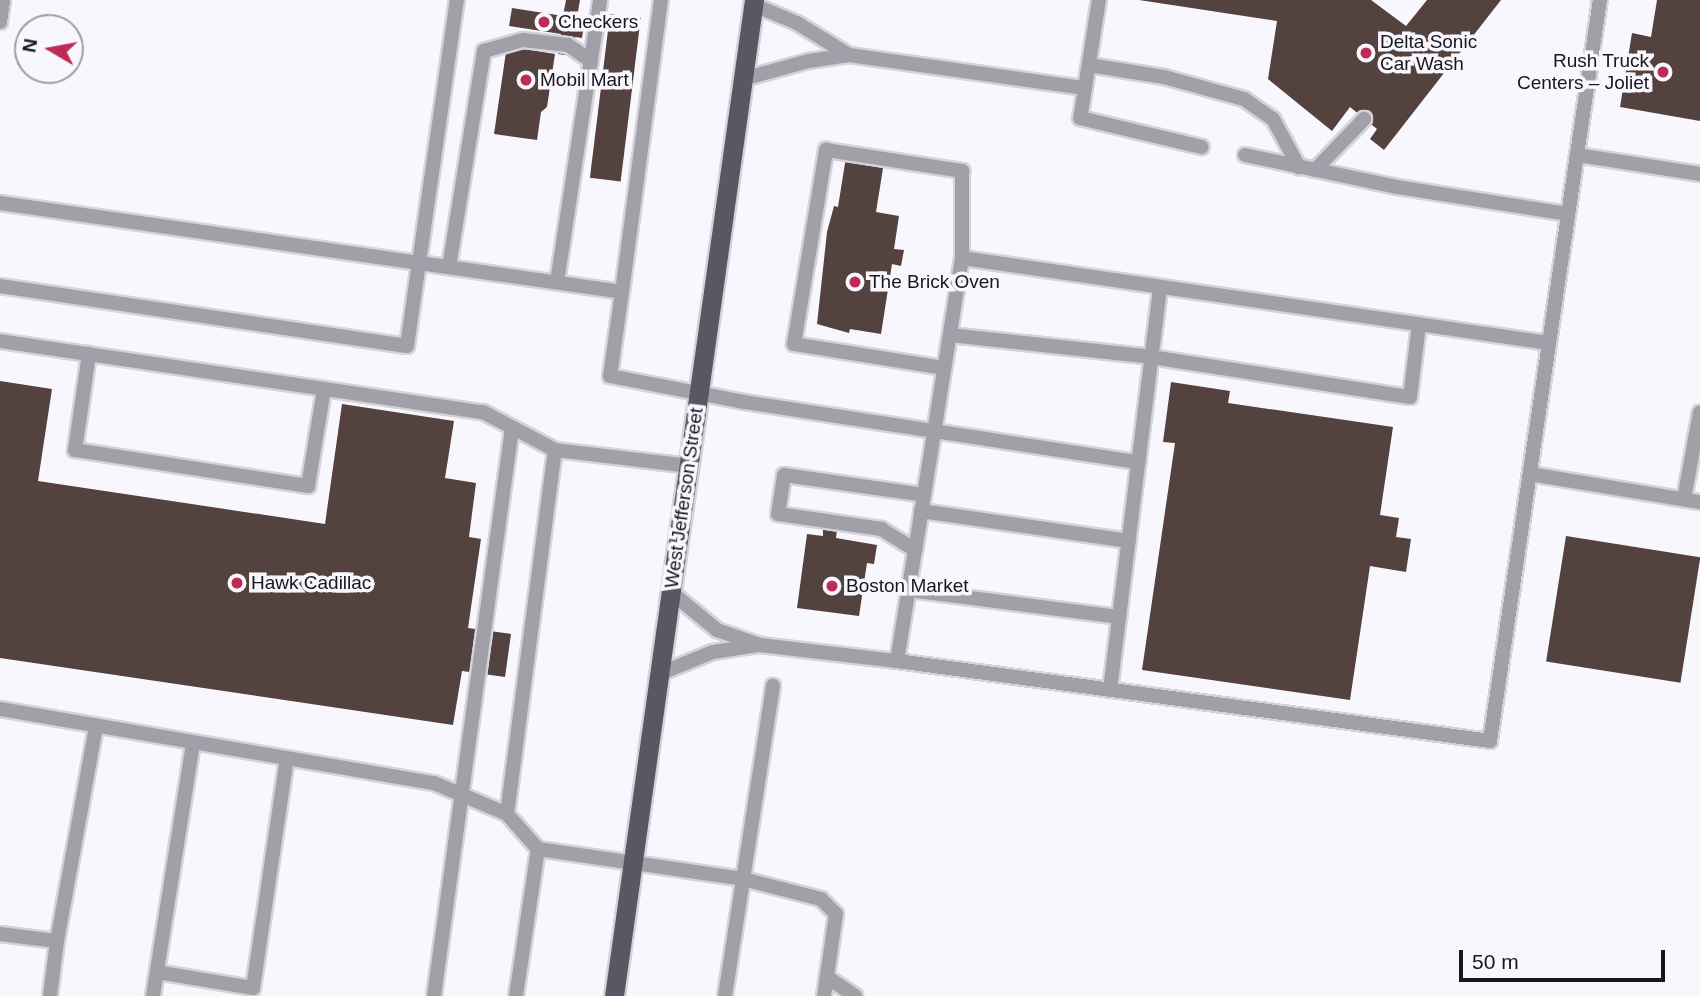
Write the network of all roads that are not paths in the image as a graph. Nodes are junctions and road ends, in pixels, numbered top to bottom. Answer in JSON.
{"nodes":[{"id":1,"x":3,"y":0,"type":"edge"},
{"id":2,"x":457,"y":0,"type":"edge"},
{"id":3,"x":600,"y":0,"type":"edge"},
{"id":4,"x":661,"y":0,"type":"edge"},
{"id":5,"x":1099,"y":0,"type":"edge"},
{"id":6,"x":1600,"y":0,"type":"edge"},
{"id":7,"x":754,"y":2,"type":"edge"},
{"id":8,"x":0,"y":22,"type":"edge"},
{"id":9,"x":849,"y":55,"type":"junction"},
{"id":10,"x":591,"y":61,"type":"junction"},
{"id":11,"x":1088,"y":65,"type":"junction"},
{"id":12,"x":743,"y":79,"type":"junction"},
{"id":13,"x":1084,"y":88,"type":"junction"},
{"id":14,"x":1364,"y":119,"type":"dead end"},
{"id":15,"x":1202,"y":147,"type":"dead end"},
{"id":16,"x":1245,"y":155,"type":"dead end"},
{"id":17,"x":1577,"y":155,"type":"junction"},
{"id":18,"x":1299,"y":167,"type":"junction"},
{"id":19,"x":1315,"y":170,"type":"junction"},
{"id":20,"x":1700,"y":174,"type":"edge"},
{"id":21,"x":0,"y":203,"type":"edge"},
{"id":22,"x":1568,"y":214,"type":"junction"},
{"id":23,"x":962,"y":258,"type":"junction"},
{"id":24,"x":419,"y":263,"type":"junction"},
{"id":25,"x":449,"y":267,"type":"junction"},
{"id":26,"x":557,"y":282,"type":"junction"},
{"id":27,"x":0,"y":286,"type":"edge"},
{"id":28,"x":1160,"y":287,"type":"junction"},
{"id":29,"x":622,"y":292,"type":"junction"},
{"id":30,"x":1419,"y":325,"type":"junction"},
{"id":31,"x":950,"y":335,"type":"junction"},
{"id":32,"x":0,"y":341,"type":"edge"},
{"id":33,"x":1549,"y":343,"type":"junction"},
{"id":34,"x":89,"y":354,"type":"junction"},
{"id":35,"x":1151,"y":356,"type":"junction"},
{"id":36,"x":944,"y":368,"type":"junction"},
{"id":37,"x":324,"y":389,"type":"junction"},
{"id":38,"x":699,"y":395,"type":"junction"},
{"id":39,"x":1700,"y":412,"type":"edge"},
{"id":40,"x":512,"y":428,"type":"junction"},
{"id":41,"x":934,"y":433,"type":"junction"},
{"id":42,"x":555,"y":450,"type":"junction"},
{"id":43,"x":1138,"y":462,"type":"junction"},
{"id":44,"x":689,"y":466,"type":"junction"},
{"id":45,"x":1530,"y":474,"type":"junction"},
{"id":46,"x":924,"y":495,"type":"junction"},
{"id":47,"x":1684,"y":499,"type":"junction"},
{"id":48,"x":1700,"y":502,"type":"edge"},
{"id":49,"x":921,"y":511,"type":"junction"},
{"id":50,"x":1129,"y":541,"type":"junction"},
{"id":51,"x":915,"y":550,"type":"junction"},
{"id":52,"x":909,"y":590,"type":"junction"},
{"id":53,"x":671,"y":592,"type":"junction"},
{"id":54,"x":1119,"y":617,"type":"junction"},
{"id":55,"x":760,"y":645,"type":"junction"},
{"id":56,"x":897,"y":661,"type":"junction"},
{"id":57,"x":659,"y":674,"type":"junction"},
{"id":58,"x":774,"y":686,"type":"dead end"},
{"id":59,"x":1110,"y":690,"type":"junction"},
{"id":60,"x":0,"y":709,"type":"edge"},
{"id":61,"x":96,"y":726,"type":"junction"},
{"id":62,"x":193,"y":743,"type":"junction"},
{"id":63,"x":287,"y":758,"type":"junction"},
{"id":64,"x":462,"y":795,"type":"junction"},
{"id":65,"x":507,"y":814,"type":"junction"},
{"id":66,"x":538,"y":849,"type":"junction"},
{"id":67,"x":633,"y":864,"type":"junction"},
{"id":68,"x":743,"y":879,"type":"junction"},
{"id":69,"x":0,"y":934,"type":"edge"},
{"id":70,"x":57,"y":941,"type":"junction"},
{"id":71,"x":157,"y":972,"type":"junction"},
{"id":72,"x":827,"y":977,"type":"junction"},
{"id":73,"x":50,"y":996,"type":"edge"},
{"id":74,"x":153,"y":996,"type":"edge"},
{"id":75,"x":434,"y":996,"type":"edge"},
{"id":76,"x":516,"y":996,"type":"edge"},
{"id":77,"x":614,"y":996,"type":"edge"},
{"id":78,"x":725,"y":996,"type":"edge"},
{"id":79,"x":824,"y":996,"type":"edge"},
{"id":80,"x":855,"y":996,"type":"edge"}],
"edges":[{"from":1,"to":8,"type":"lane"},
{"from":2,"to":24,"type":"lane"},
{"from":3,"to":10,"type":"lane"},
{"from":4,"to":29,"type":"lane"},
{"from":5,"to":11,"type":"lane"},
{"from":6,"to":17,"type":"lane"},
{"from":7,"to":9,"type":"lane"},
{"from":7,"to":12,"type":"main road","name":"West Jefferson Street"},
{"from":9,"to":12,"type":"lane"},
{"from":9,"to":13,"type":"lane"},
{"from":10,"to":25,"type":"lane"},
{"from":10,"to":26,"type":"lane"},
{"from":11,"to":13,"type":"lane"},
{"from":11,"to":18,"type":"lane"},
{"from":12,"to":38,"type":"main road","name":"West Jefferson Street"},
{"from":13,"to":15,"type":"lane"},
{"from":14,"to":19,"type":"lane"},
{"from":16,"to":18,"type":"lane"},
{"from":17,"to":20,"type":"lane"},
{"from":17,"to":22,"type":"lane"},
{"from":18,"to":19,"type":"lane"},
{"from":19,"to":22,"type":"lane"},
{"from":21,"to":24,"type":"lane"},
{"from":22,"to":33,"type":"lane"},
{"from":23,"to":28,"type":"lane"},
{"from":23,"to":31,"type":"lane"},
{"from":23,"to":36,"type":"lane"},
{"from":24,"to":25,"type":"lane"},
{"from":24,"to":27,"type":"lane"},
{"from":25,"to":26,"type":"lane"},
{"from":26,"to":29,"type":"lane"},
{"from":28,"to":30,"type":"lane"},
{"from":28,"to":35,"type":"lane"},
{"from":29,"to":38,"type":"lane"},
{"from":30,"to":33,"type":"lane"},
{"from":30,"to":35,"type":"lane"},
{"from":31,"to":35,"type":"lane"},
{"from":31,"to":36,"type":"lane"},
{"from":32,"to":34,"type":"lane"},
{"from":33,"to":45,"type":"lane"},
{"from":34,"to":37,"type":"lane"},
{"from":34,"to":37,"type":"lane"},
{"from":35,"to":43,"type":"lane"},
{"from":36,"to":41,"type":"lane"},
{"from":37,"to":40,"type":"lane"},
{"from":38,"to":41,"type":"lane"},
{"from":38,"to":44,"type":"main road","name":"West Jefferson Street"},
{"from":39,"to":47,"type":"lane"},
{"from":40,"to":42,"type":"lane"},
{"from":40,"to":64,"type":"lane"},
{"from":41,"to":43,"type":"lane"},
{"from":41,"to":46,"type":"lane"},
{"from":42,"to":44,"type":"lane"},
{"from":42,"to":65,"type":"lane"},
{"from":43,"to":50,"type":"lane"},
{"from":44,"to":53,"type":"main road","name":"West Jefferson Street"},
{"from":45,"to":47,"type":"lane"},
{"from":45,"to":59,"type":"lane"},
{"from":46,"to":49,"type":"lane"},
{"from":46,"to":51,"type":"lane"},
{"from":47,"to":48,"type":"lane"},
{"from":49,"to":50,"type":"lane"},
{"from":49,"to":51,"type":"lane"},
{"from":50,"to":54,"type":"lane"},
{"from":51,"to":52,"type":"lane"},
{"from":52,"to":54,"type":"lane"},
{"from":52,"to":56,"type":"lane"},
{"from":53,"to":55,"type":"lane"},
{"from":53,"to":57,"type":"main road","name":"West Jefferson Street"},
{"from":54,"to":59,"type":"lane"},
{"from":55,"to":56,"type":"lane"},
{"from":55,"to":57,"type":"lane"},
{"from":56,"to":59,"type":"lane"},
{"from":57,"to":67,"type":"main road","name":"West Jefferson Street"},
{"from":58,"to":68,"type":"lane"},
{"from":60,"to":61,"type":"lane"},
{"from":61,"to":62,"type":"lane"},
{"from":61,"to":70,"type":"lane"},
{"from":62,"to":63,"type":"lane"},
{"from":62,"to":71,"type":"lane"},
{"from":63,"to":64,"type":"lane"},
{"from":63,"to":71,"type":"lane"},
{"from":64,"to":65,"type":"lane"},
{"from":64,"to":75,"type":"lane"},
{"from":65,"to":66,"type":"lane"},
{"from":66,"to":67,"type":"lane"},
{"from":66,"to":76,"type":"lane"},
{"from":67,"to":68,"type":"lane"},
{"from":67,"to":77,"type":"main road","name":"West Jefferson Street"},
{"from":68,"to":72,"type":"lane"},
{"from":68,"to":78,"type":"lane"},
{"from":69,"to":70,"type":"lane"},
{"from":70,"to":73,"type":"lane"},
{"from":71,"to":74,"type":"lane"},
{"from":72,"to":79,"type":"lane"},
{"from":72,"to":80,"type":"lane"}]}
